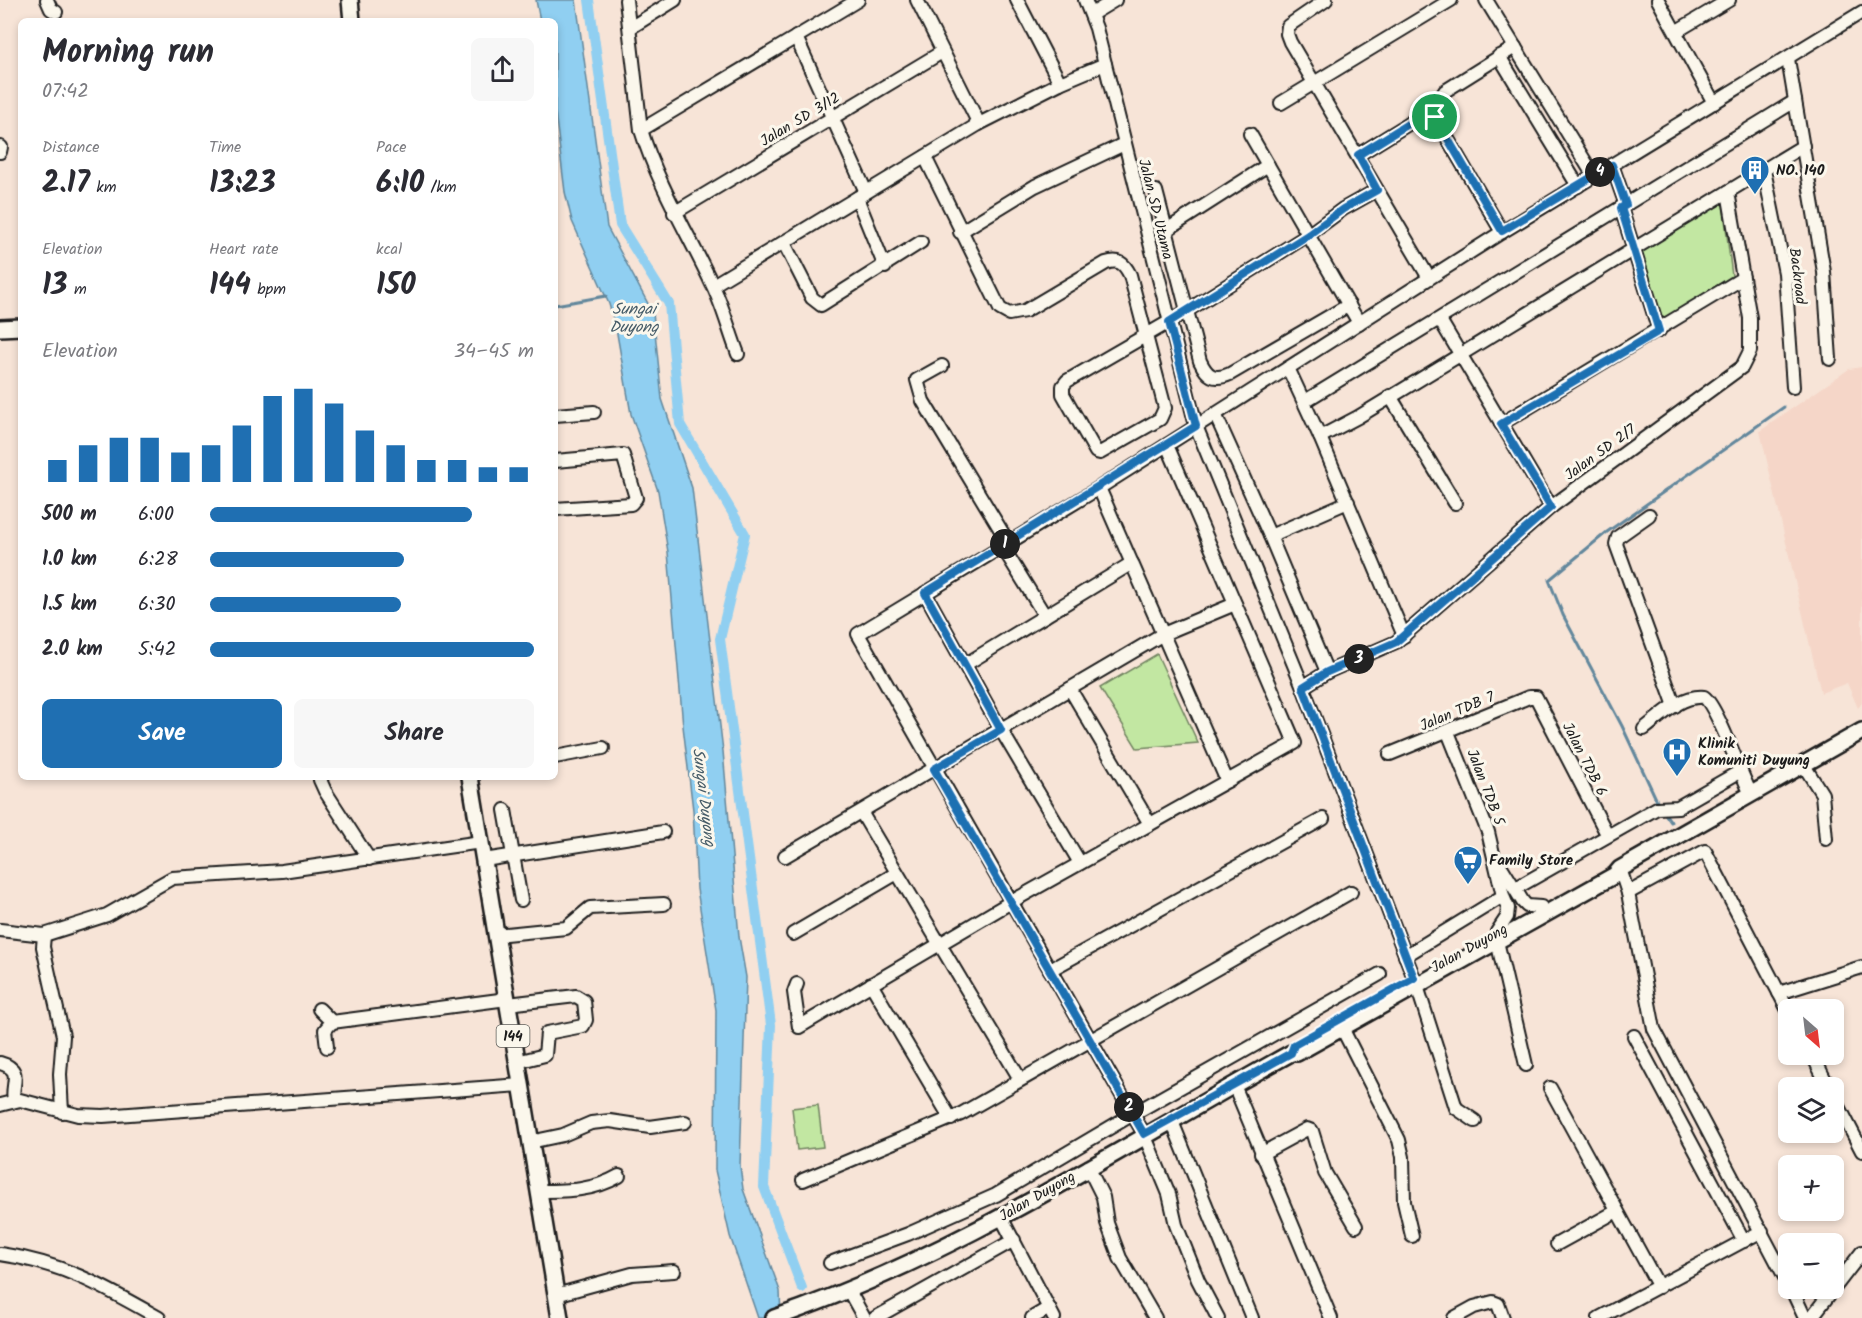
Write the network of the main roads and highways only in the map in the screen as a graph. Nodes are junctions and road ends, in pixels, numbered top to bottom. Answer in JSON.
{"nodes":[{"id":1,"x":353,"y":0,"type":"edge"},
{"id":2,"x":352,"y":18,"type":"edge"},
{"id":3,"x":18,"y":327,"type":"edge"},
{"id":4,"x":0,"y":328,"type":"edge"},
{"id":5,"x":1862,"y":731,"type":"edge"},
{"id":6,"x":471,"y":780,"type":"edge"},
{"id":7,"x":1620,"y":869,"type":"junction"},
{"id":8,"x":1497,"y":936,"type":"junction"},
{"id":9,"x":1415,"y":982,"type":"junction"},
{"id":10,"x":1291,"y":1053,"type":"junction"},
{"id":11,"x":559,"y":1311,"type":"edge"},
{"id":12,"x":774,"y":1318,"type":"edge"}],
"edges":[{"from":1,"to":2,"type":"main road"},
{"from":3,"to":4,"type":"main road"},
{"from":5,"to":7,"type":"main road","name":"Jalan Duyong"},
{"from":6,"to":11,"type":"main road","number":"144"},
{"from":7,"to":8,"type":"main road","name":"Jalan Duyong"},
{"from":7,"to":8,"type":"main road","name":"Jalan Duyong"},
{"from":8,"to":9,"type":"main road","name":"Jalan Duyong"},
{"from":9,"to":10,"type":"main road","name":"Jalan Duyong"},
{"from":9,"to":10,"type":"main road","name":"Jalan Duyong"},
{"from":10,"to":12,"type":"main road","name":"Jalan Duyong"}]}
